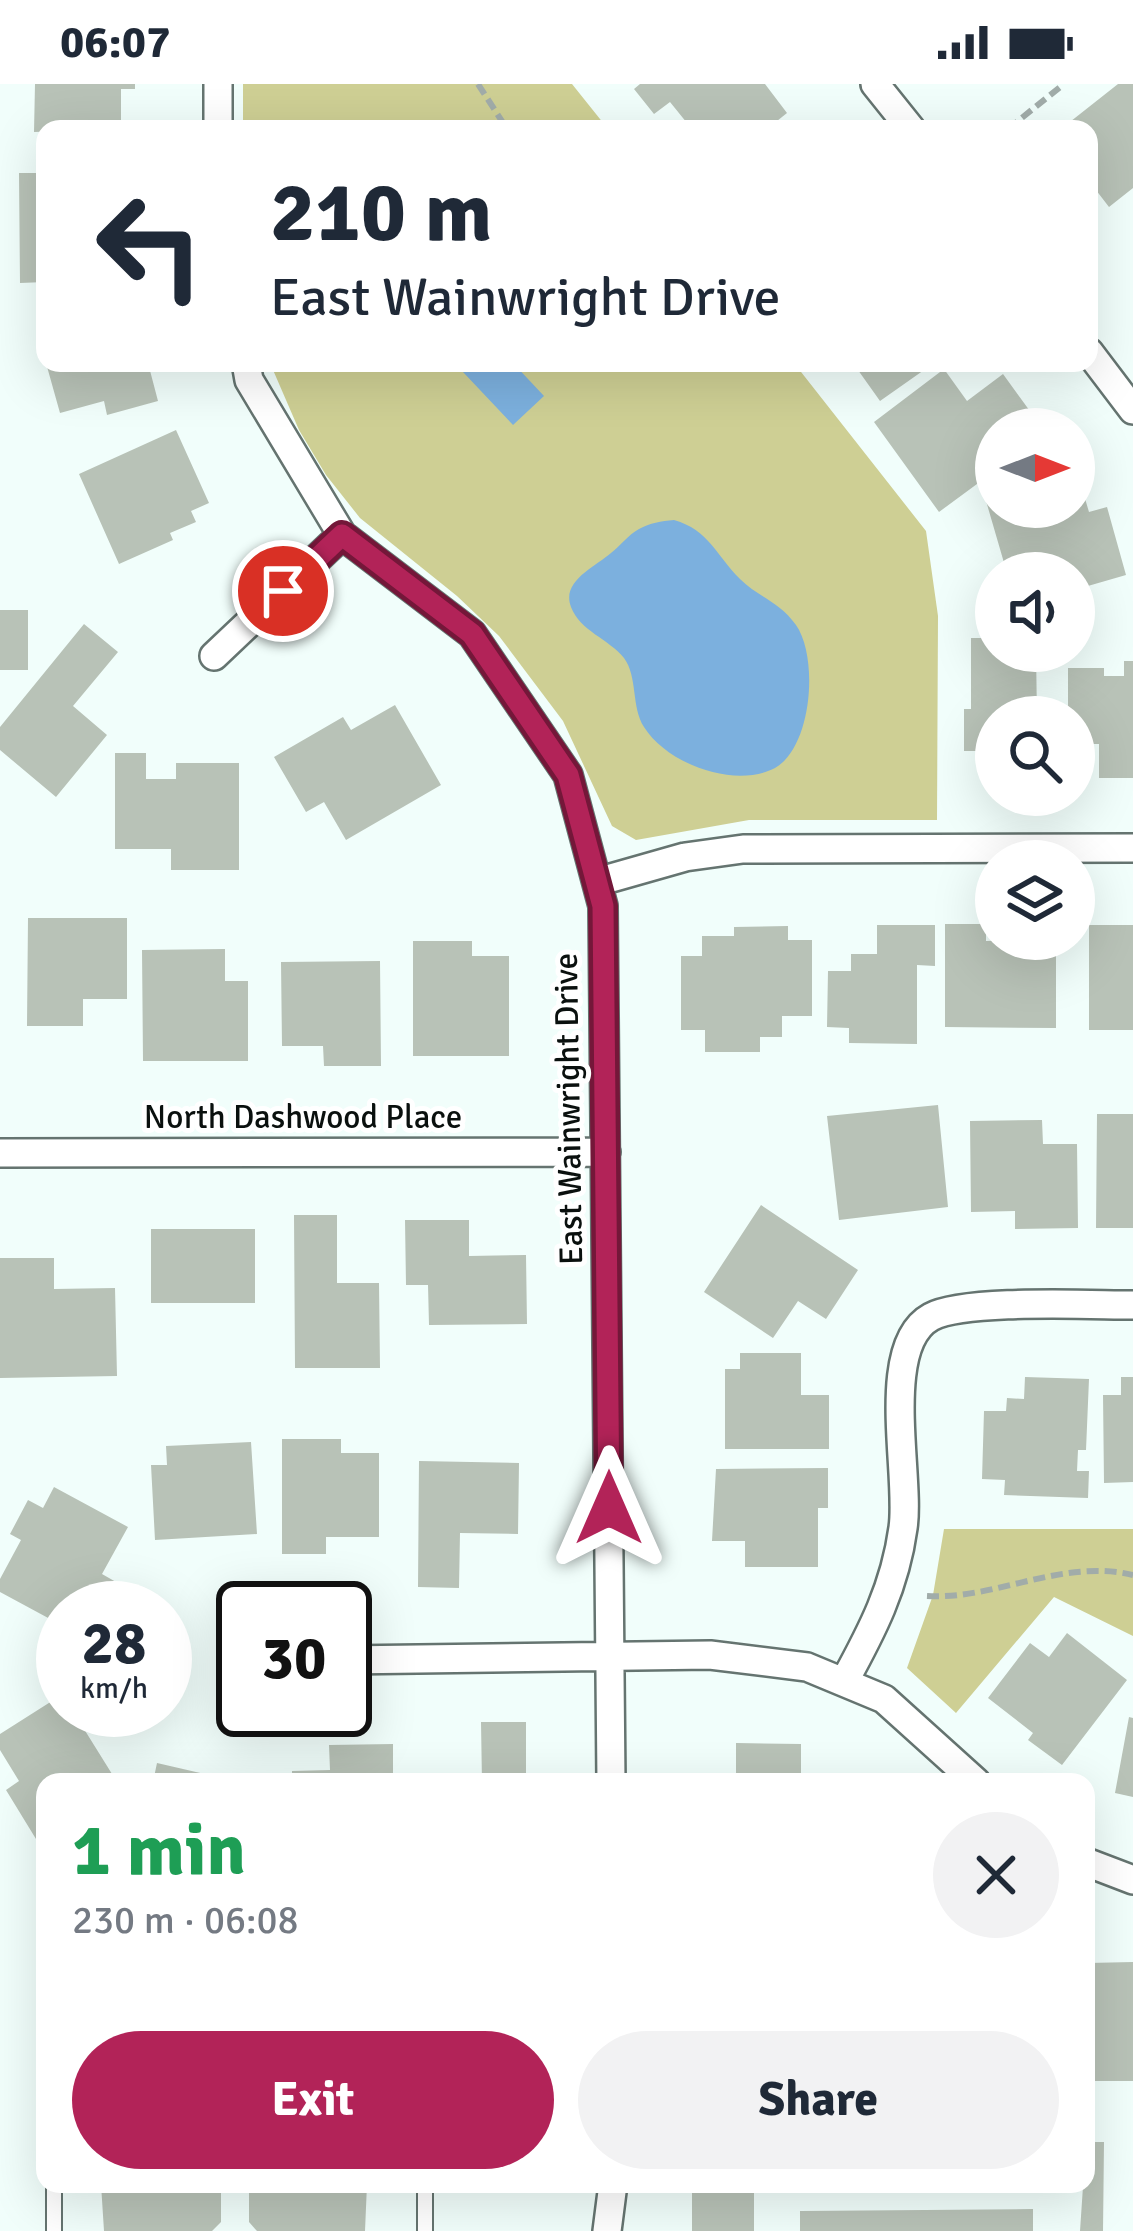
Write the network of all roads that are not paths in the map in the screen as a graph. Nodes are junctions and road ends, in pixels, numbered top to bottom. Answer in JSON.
{"nodes":[{"id":1,"x":218,"y":84,"type":"edge"},
{"id":2,"x":875,"y":84,"type":"edge"},
{"id":3,"x":218,"y":120,"type":"edge"},
{"id":4,"x":904,"y":120,"type":"edge"},
{"id":5,"x":1098,"y":364,"type":"edge"},
{"id":6,"x":248,"y":372,"type":"edge"},
{"id":7,"x":1133,"y":410,"type":"edge"},
{"id":8,"x":342,"y":535,"type":"junction"},
{"id":9,"x":214,"y":656,"type":"dead end"},
{"id":10,"x":1133,"y":848,"type":"edge"},
{"id":11,"x":597,"y":882,"type":"junction"},
{"id":12,"x":606,"y":1152,"type":"junction"},
{"id":13,"x":0,"y":1153,"type":"edge"},
{"id":14,"x":1133,"y":1305,"type":"edge"},
{"id":15,"x":610,"y":1658,"type":"junction"},
{"id":16,"x":372,"y":1660,"type":"edge"},
{"id":17,"x":844,"y":1682,"type":"junction"},
{"id":18,"x":611,"y":1773,"type":"edge"},
{"id":19,"x":966,"y":1773,"type":"edge"},
{"id":20,"x":1095,"y":1865,"type":"edge"},
{"id":21,"x":1133,"y":1880,"type":"edge"},
{"id":22,"x":54,"y":2193,"type":"edge"},
{"id":23,"x":425,"y":2193,"type":"edge"},
{"id":24,"x":612,"y":2193,"type":"edge"},
{"id":25,"x":54,"y":2231,"type":"edge"},
{"id":26,"x":425,"y":2231,"type":"edge"},
{"id":27,"x":607,"y":2231,"type":"edge"}],
"edges":[{"from":1,"to":3,"type":"street"},
{"from":2,"to":4,"type":"street"},
{"from":5,"to":7,"type":"street"},
{"from":6,"to":8,"type":"street","name":"East Wainwright Drive"},
{"from":8,"to":9,"type":"street"},
{"from":8,"to":11,"type":"street","name":"East Wainwright Drive"},
{"from":10,"to":11,"type":"street"},
{"from":11,"to":12,"type":"street","name":"East Wainwright Drive"},
{"from":12,"to":13,"type":"street","name":"North Dashwood Place"},
{"from":12,"to":15,"type":"street","name":"East Wainwright Drive"},
{"from":14,"to":17,"type":"street"},
{"from":15,"to":16,"type":"street"},
{"from":15,"to":17,"type":"street"},
{"from":15,"to":18,"type":"street","name":"East Wainwright Drive"},
{"from":17,"to":19,"type":"street"},
{"from":20,"to":21,"type":"street"},
{"from":22,"to":25,"type":"lane"},
{"from":23,"to":26,"type":"lane"},
{"from":24,"to":27,"type":"street"}]}
